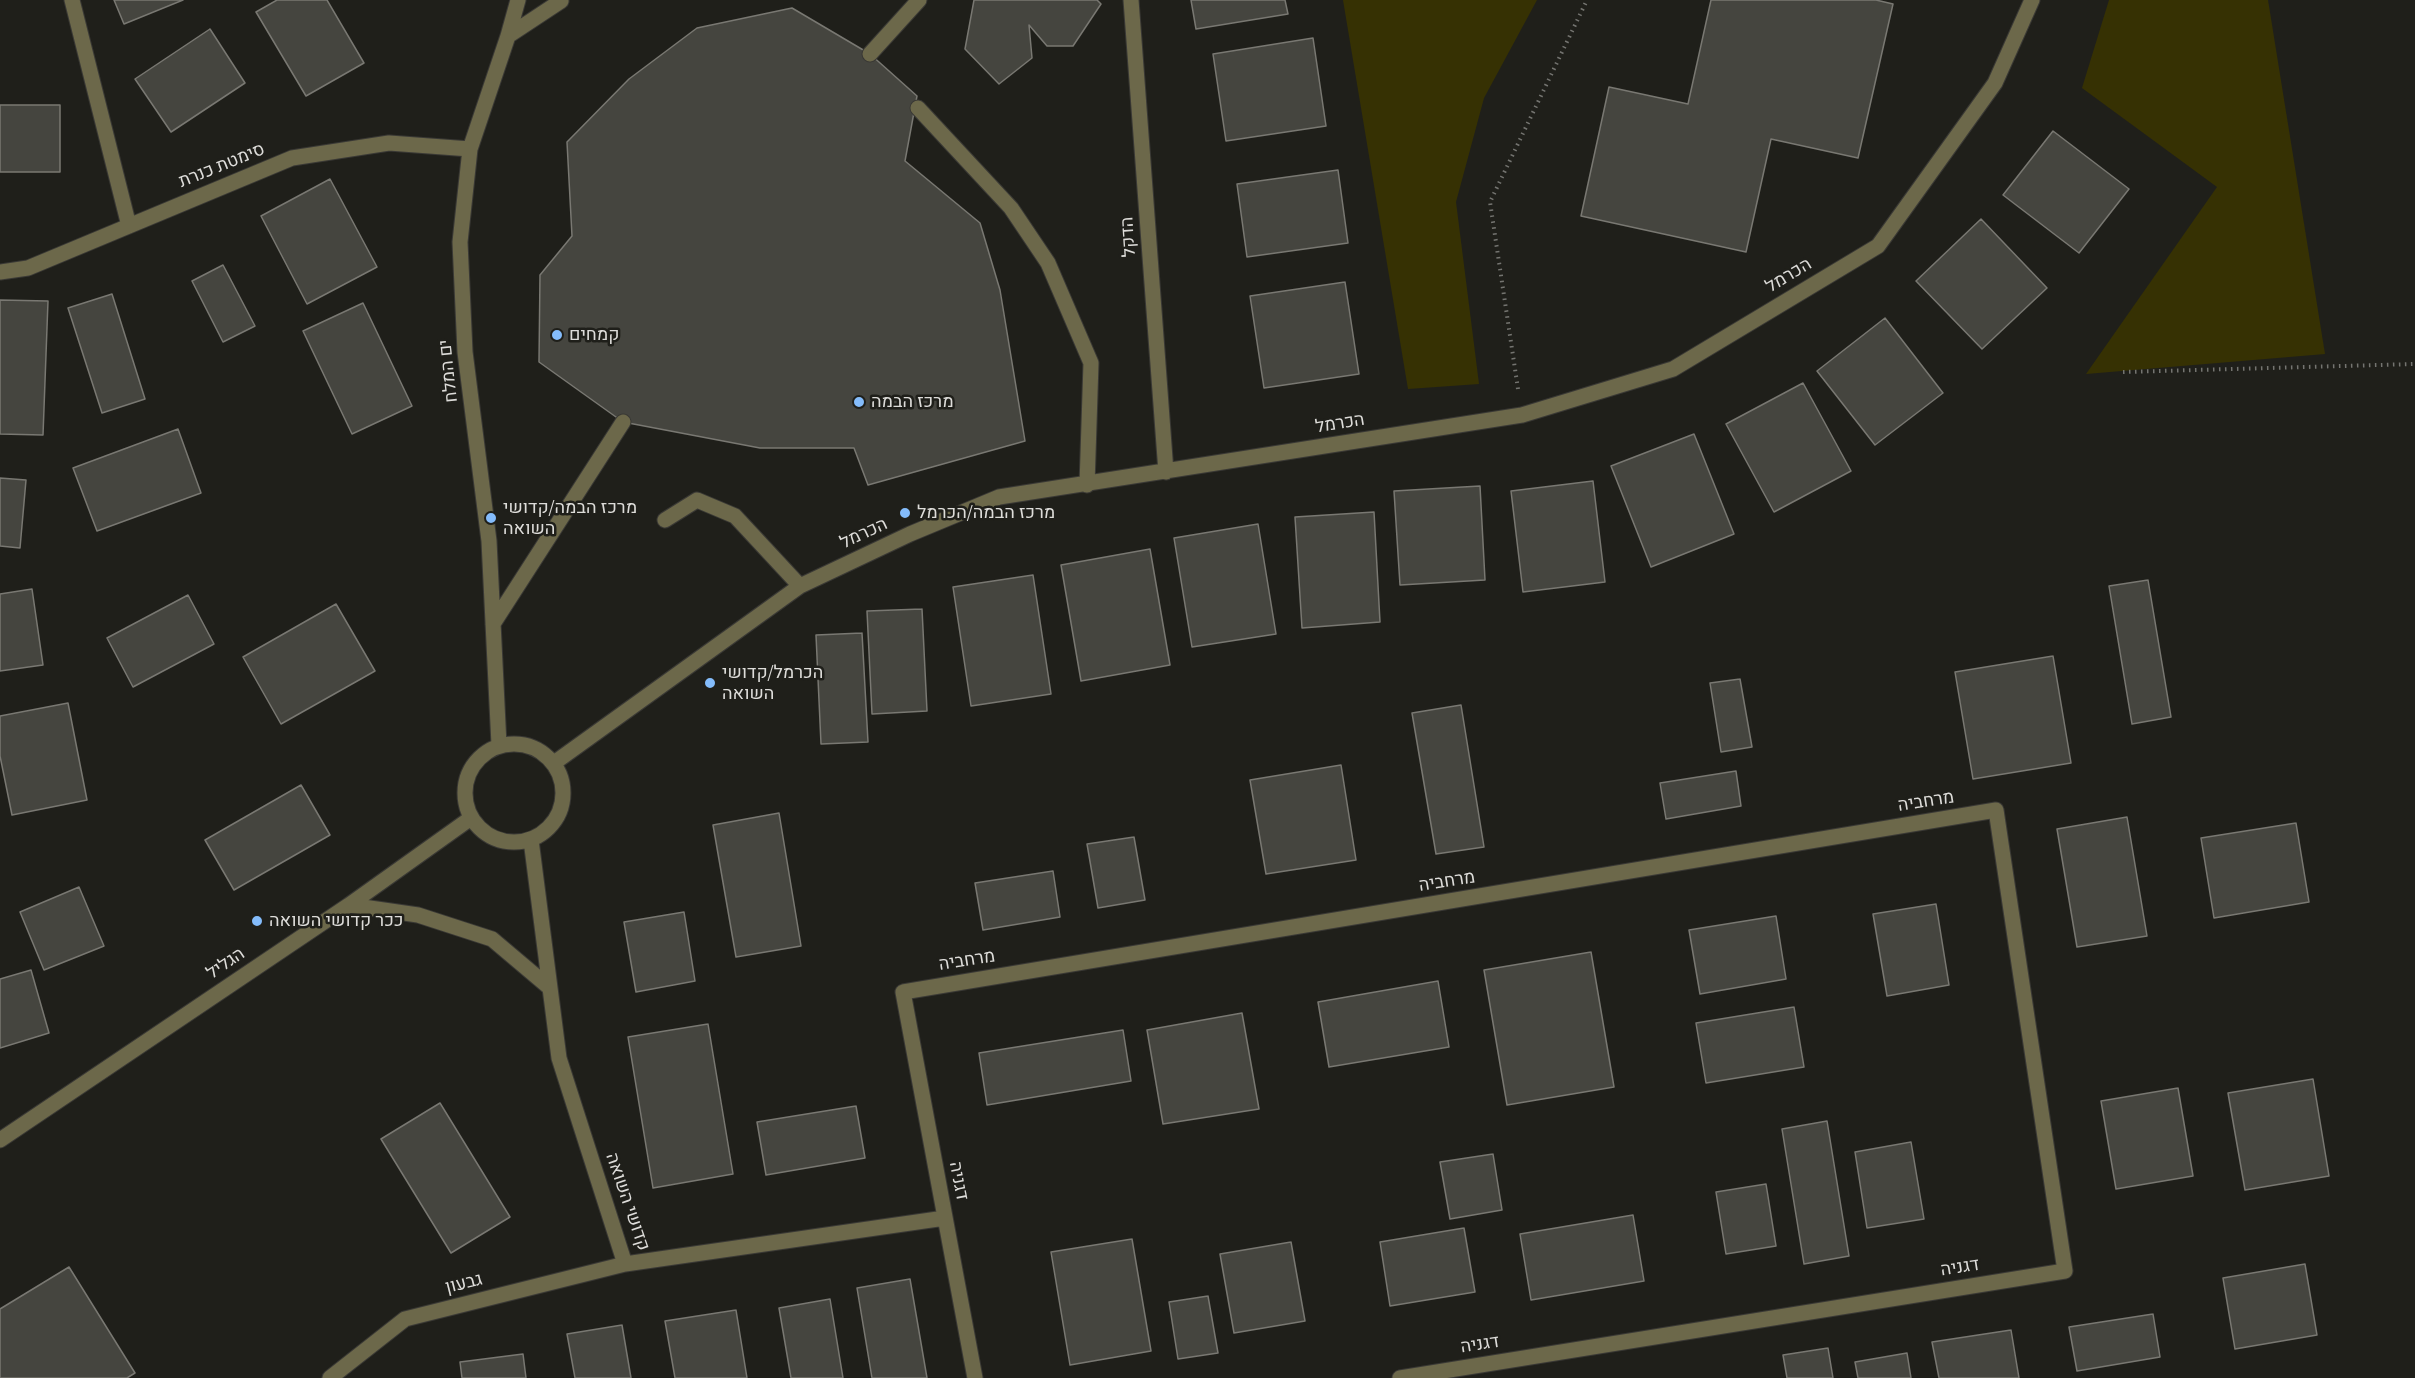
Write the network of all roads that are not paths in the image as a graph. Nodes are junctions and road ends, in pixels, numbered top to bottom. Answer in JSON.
{"nodes":[{"id":1,"x":72,"y":0,"type":"edge"},
{"id":2,"x":518,"y":0,"type":"edge"},
{"id":3,"x":919,"y":0,"type":"edge"},
{"id":4,"x":1131,"y":0,"type":"edge"},
{"id":5,"x":2032,"y":0,"type":"edge"},
{"id":6,"x":561,"y":1,"type":"edge"},
{"id":7,"x":508,"y":36,"type":"junction"},
{"id":8,"x":870,"y":54,"type":"dead end"},
{"id":9,"x":918,"y":108,"type":"dead end"},
{"id":10,"x":470,"y":149,"type":"junction"},
{"id":11,"x":129,"y":226,"type":"junction"},
{"id":12,"x":0,"y":272,"type":"edge"},
{"id":13,"x":623,"y":422,"type":"dead end"},
{"id":14,"x":1166,"y":472,"type":"junction"},
{"id":15,"x":1087,"y":484,"type":"junction"},
{"id":16,"x":665,"y":520,"type":"dead end"},
{"id":17,"x":800,"y":586,"type":"junction"},
{"id":18,"x":493,"y":624,"type":"junction"},
{"id":19,"x":499,"y":746,"type":"junction"},
{"id":20,"x":554,"y":763,"type":"junction"},
{"id":21,"x":1996,"y":810,"type":"joint"},
{"id":22,"x":471,"y":818,"type":"junction"},
{"id":23,"x":531,"y":840,"type":"junction"},
{"id":24,"x":349,"y":905,"type":"junction"},
{"id":25,"x":550,"y":988,"type":"junction"},
{"id":26,"x":903,"y":992,"type":"joint"},
{"id":27,"x":0,"y":1140,"type":"edge"},
{"id":28,"x":945,"y":1218,"type":"junction"},
{"id":29,"x":625,"y":1264,"type":"junction"},
{"id":30,"x":330,"y":1378,"type":"edge"},
{"id":31,"x":975,"y":1378,"type":"edge"},
{"id":32,"x":1400,"y":1378,"type":"edge"}],
"edges":[{"from":1,"to":11,"type":"street"},
{"from":2,"to":7,"type":"street","name":"ים המלח"},
{"from":3,"to":8,"type":"street"},
{"from":4,"to":14,"type":"street","name":"הדקל"},
{"from":5,"to":14,"type":"street","name":"הכרמל"},
{"from":6,"to":7,"type":"street"},
{"from":7,"to":10,"type":"street","name":"ים המלח"},
{"from":9,"to":15,"type":"street"},
{"from":10,"to":11,"type":"street","name":"סימטת כנרת"},
{"from":10,"to":18,"type":"street","name":"ים המלח"},
{"from":11,"to":12,"type":"street","name":"סימטת כנרת"},
{"from":13,"to":18,"type":"street"},
{"from":14,"to":15,"type":"street","name":"הכרמל"},
{"from":15,"to":17,"type":"street","name":"הכרמל"},
{"from":16,"to":17,"type":"street"},
{"from":17,"to":20,"type":"street","name":"הכרמל"},
{"from":18,"to":19,"type":"street","name":"ים המלח"},
{"from":19,"to":20,"type":"street"},
{"from":19,"to":22,"type":"street"},
{"from":20,"to":23,"type":"street"},
{"from":21,"to":26,"type":"street","name":"מרחביה"},
{"from":21,"to":32,"type":"street","name":"דגניה"},
{"from":22,"to":23,"type":"street"},
{"from":22,"to":24,"type":"street","name":"הגליל"},
{"from":23,"to":25,"type":"street","name":"קדושי השואה"},
{"from":24,"to":25,"type":"street"},
{"from":24,"to":27,"type":"street","name":"הגליל"},
{"from":25,"to":29,"type":"street","name":"קדושי השואה"},
{"from":26,"to":28,"type":"street","name":"דגניה"},
{"from":28,"to":29,"type":"street","name":"קדושי השואה"},
{"from":28,"to":31,"type":"street","name":"דגניה"},
{"from":29,"to":30,"type":"street","name":"גבעון"}]}
